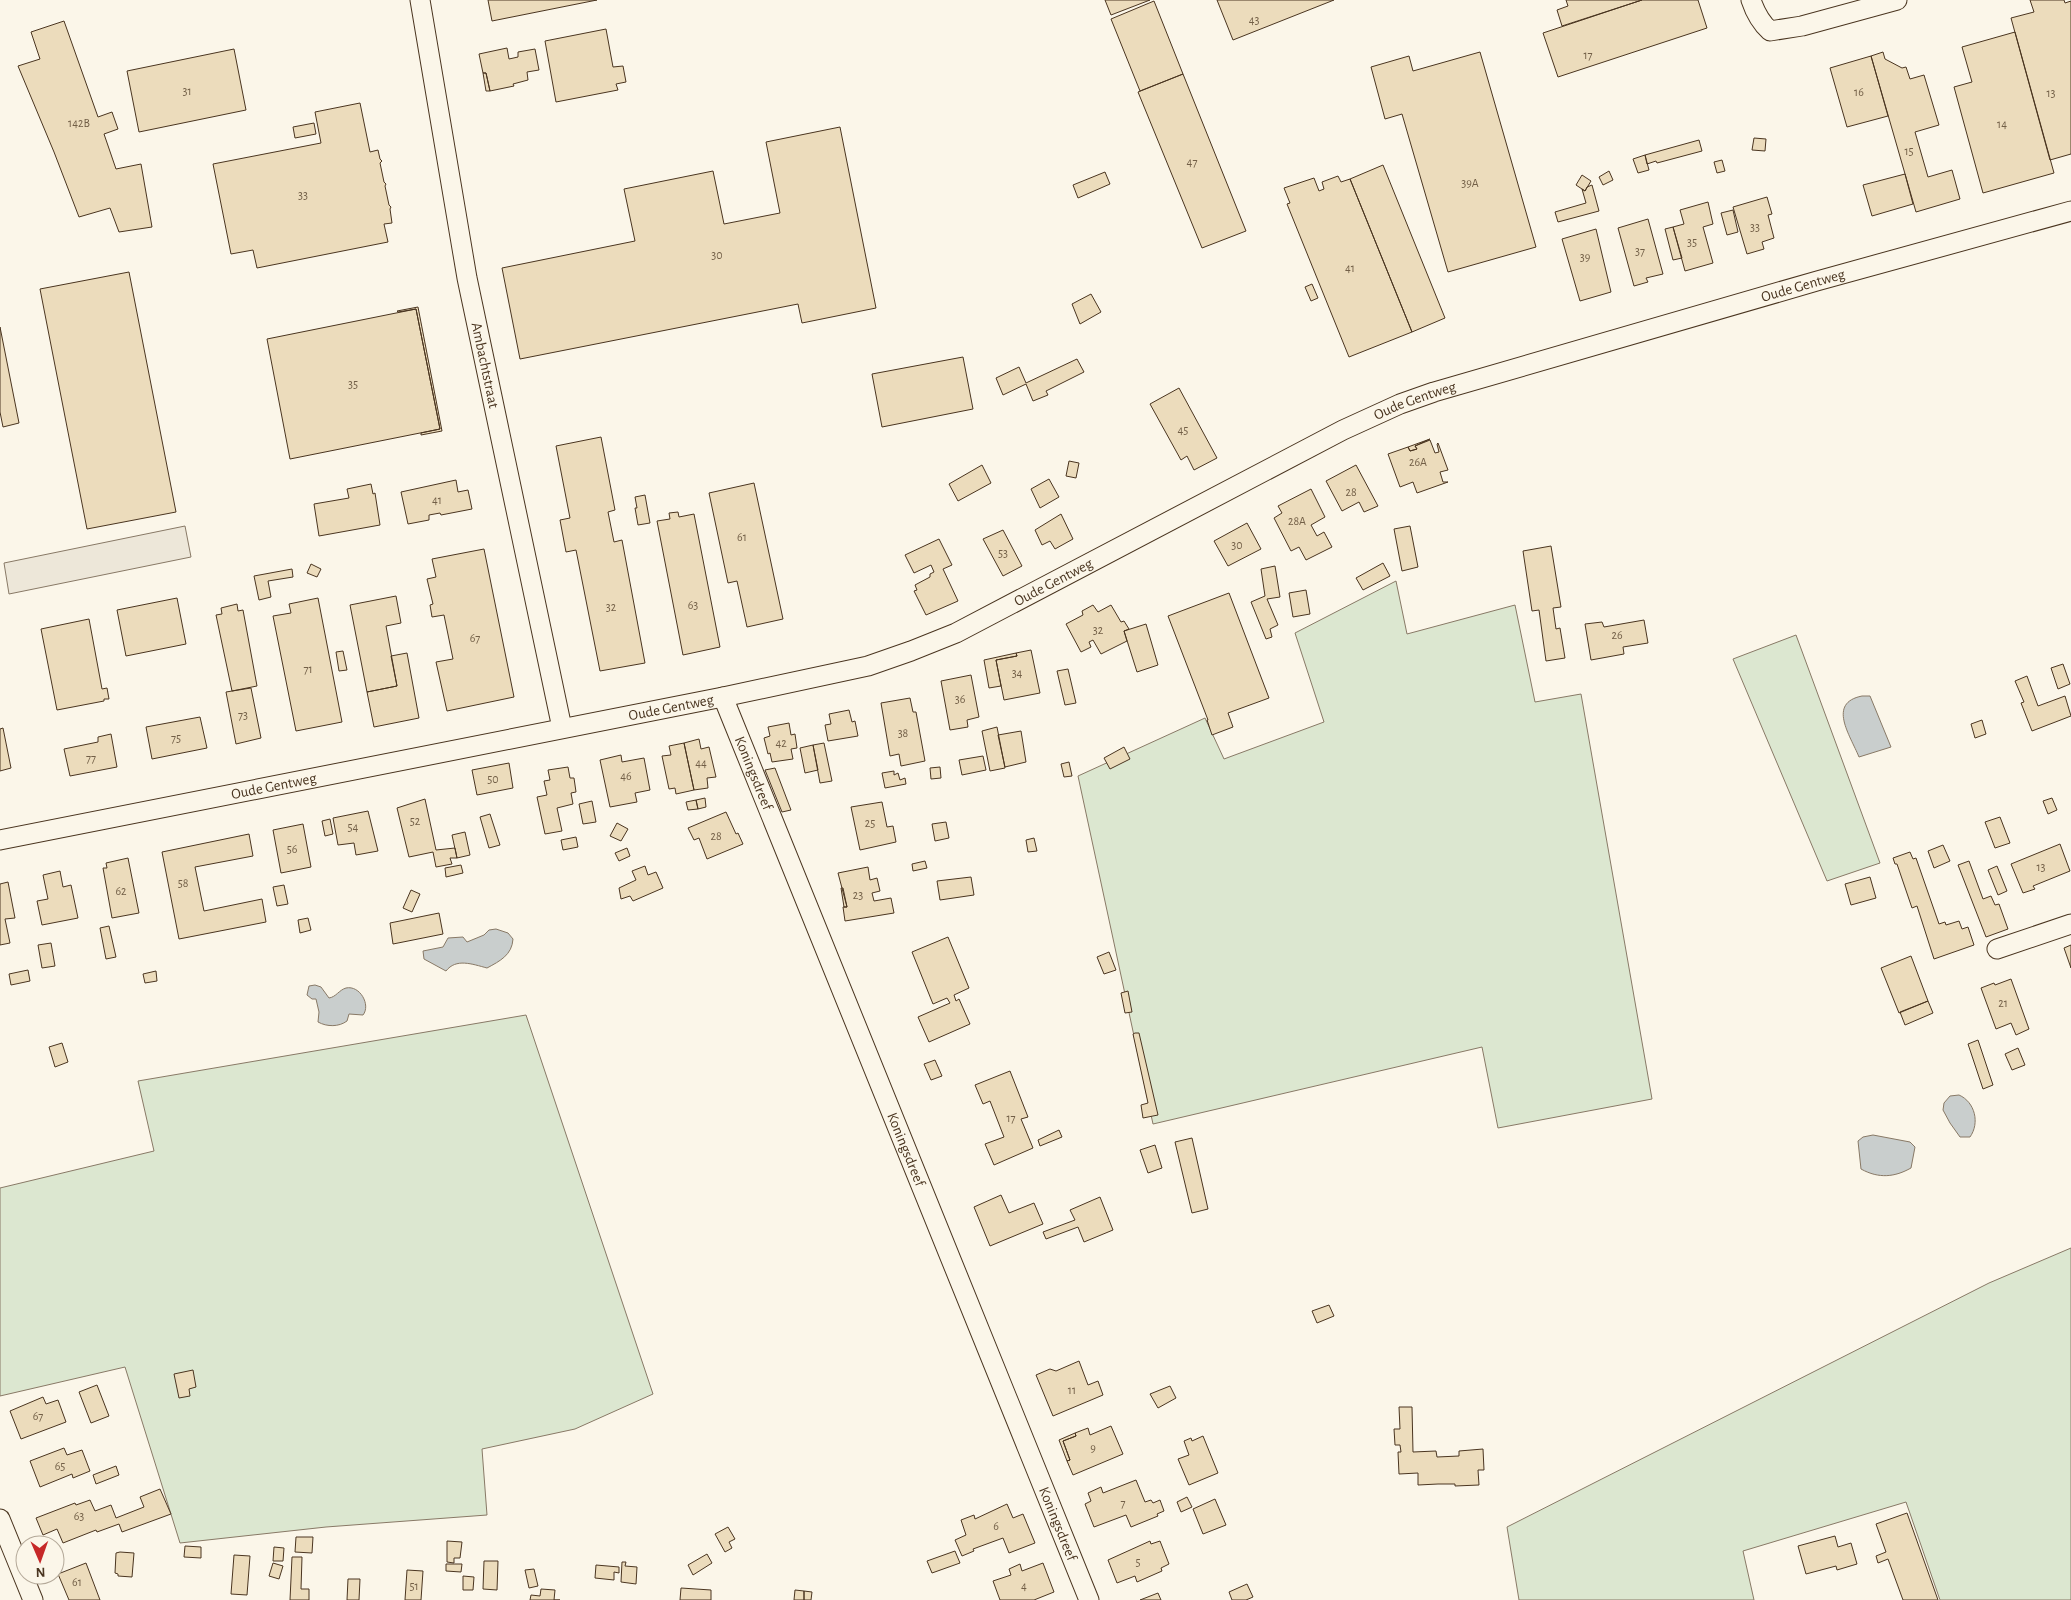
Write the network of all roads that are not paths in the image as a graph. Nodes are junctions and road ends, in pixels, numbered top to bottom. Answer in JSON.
{"nodes":[{"id":1,"x":420,"y":0,"type":"edge"},
{"id":2,"x":1751,"y":0,"type":"edge"},
{"id":3,"x":1897,"y":0,"type":"edge"},
{"id":4,"x":2071,"y":211,"type":"edge"},
{"id":5,"x":723,"y":697,"type":"junction"},
{"id":6,"x":562,"y":728,"type":"junction"},
{"id":7,"x":0,"y":840,"type":"edge"},
{"id":8,"x":2071,"y":924,"type":"edge"},
{"id":9,"x":1997,"y":949,"type":"dead end"},
{"id":10,"x":0,"y":1519,"type":"edge"},
{"id":11,"x":33,"y":1600,"type":"edge"},
{"id":12,"x":1089,"y":1600,"type":"edge"}],
"edges":[{"from":1,"to":6,"type":"street","name":"Ambachtstraat"},
{"from":2,"to":3,"type":"street"},
{"from":4,"to":5,"type":"street","name":"Oude Gentweg"},
{"from":5,"to":6,"type":"street","name":"Oude Gentweg"},
{"from":5,"to":12,"type":"street","name":"Koningsdreef"},
{"from":6,"to":7,"type":"street","name":"Oude Gentweg"},
{"from":8,"to":9,"type":"street"},
{"from":10,"to":11,"type":"street"}]}
